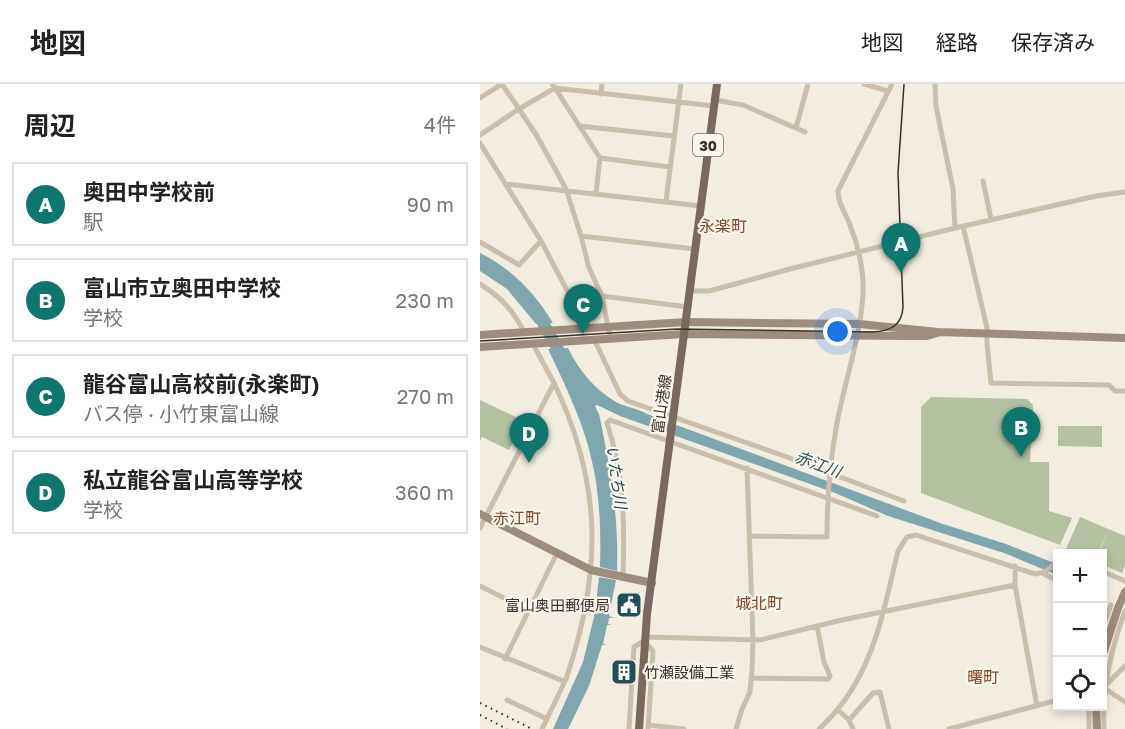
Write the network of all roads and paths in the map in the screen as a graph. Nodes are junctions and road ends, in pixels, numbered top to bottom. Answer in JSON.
{"nodes":[{"id":1,"x":502,"y":84,"type":"edge"},
{"id":2,"x":602,"y":84,"type":"edge"},
{"id":3,"x":681,"y":84,"type":"edge"},
{"id":4,"x":717,"y":84,"type":"edge"},
{"id":5,"x":808,"y":84,"type":"edge"},
{"id":6,"x":864,"y":84,"type":"edge"},
{"id":7,"x":892,"y":84,"type":"edge"},
{"id":8,"x":935,"y":84,"type":"edge"},
{"id":9,"x":553,"y":86,"type":"edge"},
{"id":10,"x":888,"y":91,"type":"junction"},
{"id":11,"x":601,"y":94,"type":"junction"},
{"id":12,"x":480,"y":98,"type":"edge"},
{"id":13,"x":678,"y":102,"type":"junction"},
{"id":14,"x":714,"y":103,"type":"junction"},
{"id":15,"x":519,"y":109,"type":"junction"},
{"id":16,"x":579,"y":126,"type":"junction"},
{"id":17,"x":796,"y":128,"type":"junction"},
{"id":18,"x":805,"y":132,"type":"dead end"},
{"id":19,"x":480,"y":135,"type":"edge"},
{"id":20,"x":674,"y":136,"type":"junction"},
{"id":21,"x":480,"y":143,"type":"edge"},
{"id":22,"x":600,"y":158,"type":"junction"},
{"id":23,"x":670,"y":167,"type":"junction"},
{"id":24,"x":983,"y":181,"type":"dead end"},
{"id":25,"x":506,"y":183,"type":"junction"},
{"id":26,"x":566,"y":189,"type":"junction"},
{"id":27,"x":1125,"y":192,"type":"edge"},
{"id":28,"x":596,"y":193,"type":"junction"},
{"id":29,"x":666,"y":201,"type":"junction"},
{"id":30,"x":700,"y":207,"type":"junction"},
{"id":31,"x":991,"y":219,"type":"junction"},
{"id":32,"x":963,"y":226,"type":"junction"},
{"id":33,"x":955,"y":228,"type":"junction"},
{"id":34,"x":581,"y":236,"type":"junction"},
{"id":35,"x":540,"y":241,"type":"junction"},
{"id":36,"x":480,"y":242,"type":"edge"},
{"id":37,"x":695,"y":249,"type":"junction"},
{"id":38,"x":858,"y":252,"type":"junction"},
{"id":39,"x":480,"y":284,"type":"edge"},
{"id":40,"x":691,"y":291,"type":"junction"},
{"id":41,"x":602,"y":296,"type":"junction"},
{"id":42,"x":688,"y":307,"type":"junction"},
{"id":43,"x":686,"y":322,"type":"junction"},
{"id":44,"x":859,"y":324,"type":"junction"},
{"id":45,"x":608,"y":326,"type":"junction"},
{"id":46,"x":587,"y":328,"type":"junction"},
{"id":47,"x":529,"y":331,"type":"junction"},
{"id":48,"x":938,"y":332,"type":"junction"},
{"id":49,"x":987,"y":333,"type":"junction"},
{"id":50,"x":684,"y":334,"type":"junction"},
{"id":51,"x":480,"y":335,"type":"edge"},
{"id":52,"x":856,"y":336,"type":"junction"},
{"id":53,"x":610,"y":337,"type":"junction"},
{"id":54,"x":1125,"y":338,"type":"edge"},
{"id":55,"x":594,"y":339,"type":"junction"},
{"id":56,"x":536,"y":344,"type":"junction"},
{"id":57,"x":480,"y":346,"type":"edge"},
{"id":58,"x":554,"y":383,"type":"junction"},
{"id":59,"x":1125,"y":391,"type":"edge"},
{"id":60,"x":673,"y":418,"type":"junction"},
{"id":61,"x":670,"y":438,"type":"junction"},
{"id":62,"x":747,"y":468,"type":"junction"},
{"id":63,"x":830,"y":477,"type":"junction"},
{"id":64,"x":828,"y":496,"type":"junction"},
{"id":65,"x":904,"y":501,"type":"dead end"},
{"id":66,"x":483,"y":515,"type":"edge"},
{"id":67,"x":877,"y":516,"type":"dead end"},
{"id":68,"x":480,"y":528,"type":"edge"},
{"id":69,"x":749,"y":536,"type":"junction"},
{"id":70,"x":557,"y":553,"type":"junction"},
{"id":71,"x":1053,"y":565,"type":"edge"},
{"id":72,"x":1015,"y":566,"type":"junction"},
{"id":73,"x":594,"y":571,"type":"junction"},
{"id":74,"x":1043,"y":573,"type":"junction"},
{"id":75,"x":1107,"y":573,"type":"edge"},
{"id":76,"x":622,"y":577,"type":"junction"},
{"id":77,"x":1053,"y":578,"type":"edge"},
{"id":78,"x":1125,"y":581,"type":"edge"},
{"id":79,"x":652,"y":583,"type":"junction"},
{"id":80,"x":1015,"y":585,"type":"junction"},
{"id":81,"x":480,"y":586,"type":"edge"},
{"id":82,"x":1125,"y":592,"type":"edge"},
{"id":83,"x":1120,"y":608,"type":"edge"},
{"id":84,"x":528,"y":610,"type":"junction"},
{"id":85,"x":883,"y":612,"type":"junction"},
{"id":86,"x":1107,"y":623,"type":"edge"},
{"id":87,"x":817,"y":626,"type":"junction"},
{"id":88,"x":645,"y":639,"type":"junction"},
{"id":89,"x":753,"y":640,"type":"junction"},
{"id":90,"x":1107,"y":643,"type":"edge"},
{"id":91,"x":480,"y":647,"type":"edge"},
{"id":92,"x":505,"y":659,"type":"junction"},
{"id":93,"x":1125,"y":666,"type":"edge"},
{"id":94,"x":1107,"y":673,"type":"edge"},
{"id":95,"x":751,"y":678,"type":"junction"},
{"id":96,"x":566,"y":679,"type":"junction"},
{"id":97,"x":1107,"y":686,"type":"edge"},
{"id":98,"x":1107,"y":691,"type":"edge"},
{"id":99,"x":507,"y":700,"type":"dead end"},
{"id":100,"x":1053,"y":702,"type":"edge"},
{"id":101,"x":1125,"y":702,"type":"edge"},
{"id":102,"x":1038,"y":706,"type":"junction"},
{"id":103,"x":838,"y":710,"type":"junction"},
{"id":104,"x":1089,"y":711,"type":"edge"},
{"id":105,"x":1096,"y":711,"type":"edge"},
{"id":106,"x":1104,"y":711,"type":"edge"},
{"id":107,"x":547,"y":719,"type":"junction"},
{"id":108,"x":849,"y":720,"type":"junction"},
{"id":109,"x":648,"y":727,"type":"edge"},
{"id":110,"x":542,"y":729,"type":"edge"},
{"id":111,"x":629,"y":729,"type":"edge"},
{"id":112,"x":639,"y":729,"type":"edge"},
{"id":113,"x":684,"y":729,"type":"edge"},
{"id":114,"x":736,"y":729,"type":"edge"},
{"id":115,"x":819,"y":729,"type":"edge"},
{"id":116,"x":854,"y":729,"type":"edge"},
{"id":117,"x":889,"y":729,"type":"edge"},
{"id":118,"x":949,"y":729,"type":"edge"},
{"id":119,"x":1089,"y":729,"type":"edge"},
{"id":120,"x":1097,"y":729,"type":"edge"},
{"id":121,"x":1104,"y":729,"type":"edge"}],
"edges":[{"from":1,"to":12,"type":"street"},
{"from":1,"to":15,"type":"street"},
{"from":2,"to":11,"type":"street"},
{"from":3,"to":13,"type":"street"},
{"from":4,"to":14,"type":"main road","name":"富山港線","number":"30"},
{"from":5,"to":17,"type":"street"},
{"from":6,"to":10,"type":"street"},
{"from":7,"to":10,"type":"street"},
{"from":8,"to":33,"type":"street"},
{"from":9,"to":11,"type":"street"},
{"from":9,"to":15,"type":"street"},
{"from":9,"to":16,"type":"street"},
{"from":10,"to":38,"type":"street"},
{"from":11,"to":13,"type":"street"},
{"from":13,"to":14,"type":"street"},
{"from":13,"to":20,"type":"street"},
{"from":14,"to":17,"type":"street"},
{"from":14,"to":30,"type":"main road","name":"富山港線","number":"30"},
{"from":15,"to":19,"type":"street"},
{"from":15,"to":26,"type":"street"},
{"from":16,"to":20,"type":"street"},
{"from":16,"to":22,"type":"street"},
{"from":17,"to":18,"type":"street"},
{"from":20,"to":23,"type":"street"},
{"from":21,"to":25,"type":"street"},
{"from":22,"to":23,"type":"street"},
{"from":22,"to":28,"type":"street"},
{"from":23,"to":29,"type":"street"},
{"from":24,"to":31,"type":"street"},
{"from":25,"to":26,"type":"street"},
{"from":25,"to":35,"type":"street"},
{"from":26,"to":28,"type":"street"},
{"from":26,"to":34,"type":"street"},
{"from":27,"to":31,"type":"street"},
{"from":28,"to":29,"type":"street"},
{"from":29,"to":30,"type":"street"},
{"from":30,"to":37,"type":"main road","name":"富山港線","number":"30"},
{"from":31,"to":32,"type":"street"},
{"from":32,"to":33,"type":"street"},
{"from":32,"to":49,"type":"street"},
{"from":33,"to":38,"type":"street"},
{"from":34,"to":37,"type":"street"},
{"from":34,"to":41,"type":"street"},
{"from":35,"to":36,"type":"street"},
{"from":35,"to":46,"type":"street"},
{"from":37,"to":40,"type":"main road","name":"富山港線","number":"30"},
{"from":38,"to":40,"type":"street"},
{"from":38,"to":44,"type":"street"},
{"from":39,"to":47,"type":"street"},
{"from":40,"to":42,"type":"main road","name":"富山港線","number":"30"},
{"from":41,"to":42,"type":"street"},
{"from":41,"to":45,"type":"street"},
{"from":42,"to":43,"type":"main road","name":"富山港線","number":"30"},
{"from":43,"to":44,"type":"street"},
{"from":43,"to":45,"type":"street"},
{"from":43,"to":50,"type":"main road","name":"富山港線","number":"30"},
{"from":44,"to":48,"type":"street"},
{"from":44,"to":52,"type":"street"},
{"from":45,"to":46,"type":"street"},
{"from":45,"to":53,"type":"street"},
{"from":46,"to":47,"type":"street"},
{"from":47,"to":51,"type":"street"},
{"from":48,"to":49,"type":"street"},
{"from":48,"to":52,"type":"street"},
{"from":49,"to":54,"type":"street"},
{"from":49,"to":59,"type":"street"},
{"from":50,"to":52,"type":"street"},
{"from":50,"to":53,"type":"street"},
{"from":50,"to":60,"type":"main road","name":"富山港線","number":"30"},
{"from":52,"to":63,"type":"street"},
{"from":53,"to":55,"type":"street"},
{"from":55,"to":56,"type":"street"},
{"from":55,"to":60,"type":"street"},
{"from":56,"to":57,"type":"street"},
{"from":56,"to":58,"type":"street"},
{"from":58,"to":66,"type":"street"},
{"from":58,"to":73,"type":"street"},
{"from":60,"to":61,"type":"main road","name":"富山港線","number":"30"},
{"from":60,"to":63,"type":"street"},
{"from":61,"to":62,"type":"street"},
{"from":61,"to":76,"type":"street"},
{"from":61,"to":79,"type":"main road","name":"富山港線","number":"30"},
{"from":62,"to":64,"type":"street"},
{"from":62,"to":69,"type":"street"},
{"from":63,"to":64,"type":"street"},
{"from":63,"to":65,"type":"street"},
{"from":64,"to":67,"type":"street"},
{"from":64,"to":69,"type":"street"},
{"from":66,"to":68,"type":"street"},
{"from":66,"to":70,"type":"street"},
{"from":69,"to":89,"type":"street"},
{"from":70,"to":73,"type":"street"},
{"from":70,"to":84,"type":"street"},
{"from":71,"to":74,"type":"street"},
{"from":72,"to":74,"type":"street"},
{"from":72,"to":80,"type":"street"},
{"from":72,"to":85,"type":"street"},
{"from":73,"to":76,"type":"street"},
{"from":73,"to":96,"type":"street"},
{"from":74,"to":77,"type":"street"},
{"from":75,"to":78,"type":"street"},
{"from":76,"to":79,"type":"street"},
{"from":79,"to":88,"type":"main road","name":"富山港線","number":"30"},
{"from":80,"to":85,"type":"street"},
{"from":80,"to":102,"type":"street"},
{"from":81,"to":84,"type":"street"},
{"from":82,"to":83,"type":"street"},
{"from":83,"to":86,"type":"street"},
{"from":83,"to":90,"type":"street"},
{"from":83,"to":94,"type":"street"},
{"from":84,"to":92,"type":"street"},
{"from":85,"to":87,"type":"street"},
{"from":85,"to":103,"type":"street"},
{"from":87,"to":89,"type":"street"},
{"from":87,"to":95,"type":"street"},
{"from":88,"to":89,"type":"street"},
{"from":88,"to":109,"type":"street"},
{"from":88,"to":111,"type":"street"},
{"from":88,"to":112,"type":"main road","name":"富山港線","number":"30"},
{"from":89,"to":95,"type":"street"},
{"from":91,"to":92,"type":"street"},
{"from":92,"to":96,"type":"street"},
{"from":93,"to":97,"type":"street"},
{"from":95,"to":114,"type":"street"},
{"from":96,"to":107,"type":"street"},
{"from":98,"to":101,"type":"street"},
{"from":99,"to":107,"type":"street"},
{"from":100,"to":102,"type":"street"},
{"from":102,"to":118,"type":"street"},
{"from":103,"to":108,"type":"street"},
{"from":103,"to":115,"type":"street"},
{"from":104,"to":119,"type":"street"},
{"from":105,"to":120,"type":"street"},
{"from":106,"to":121,"type":"street"},
{"from":107,"to":110,"type":"street"},
{"from":108,"to":116,"type":"street"},
{"from":108,"to":117,"type":"street"},
{"from":109,"to":113,"type":"street"}]}
